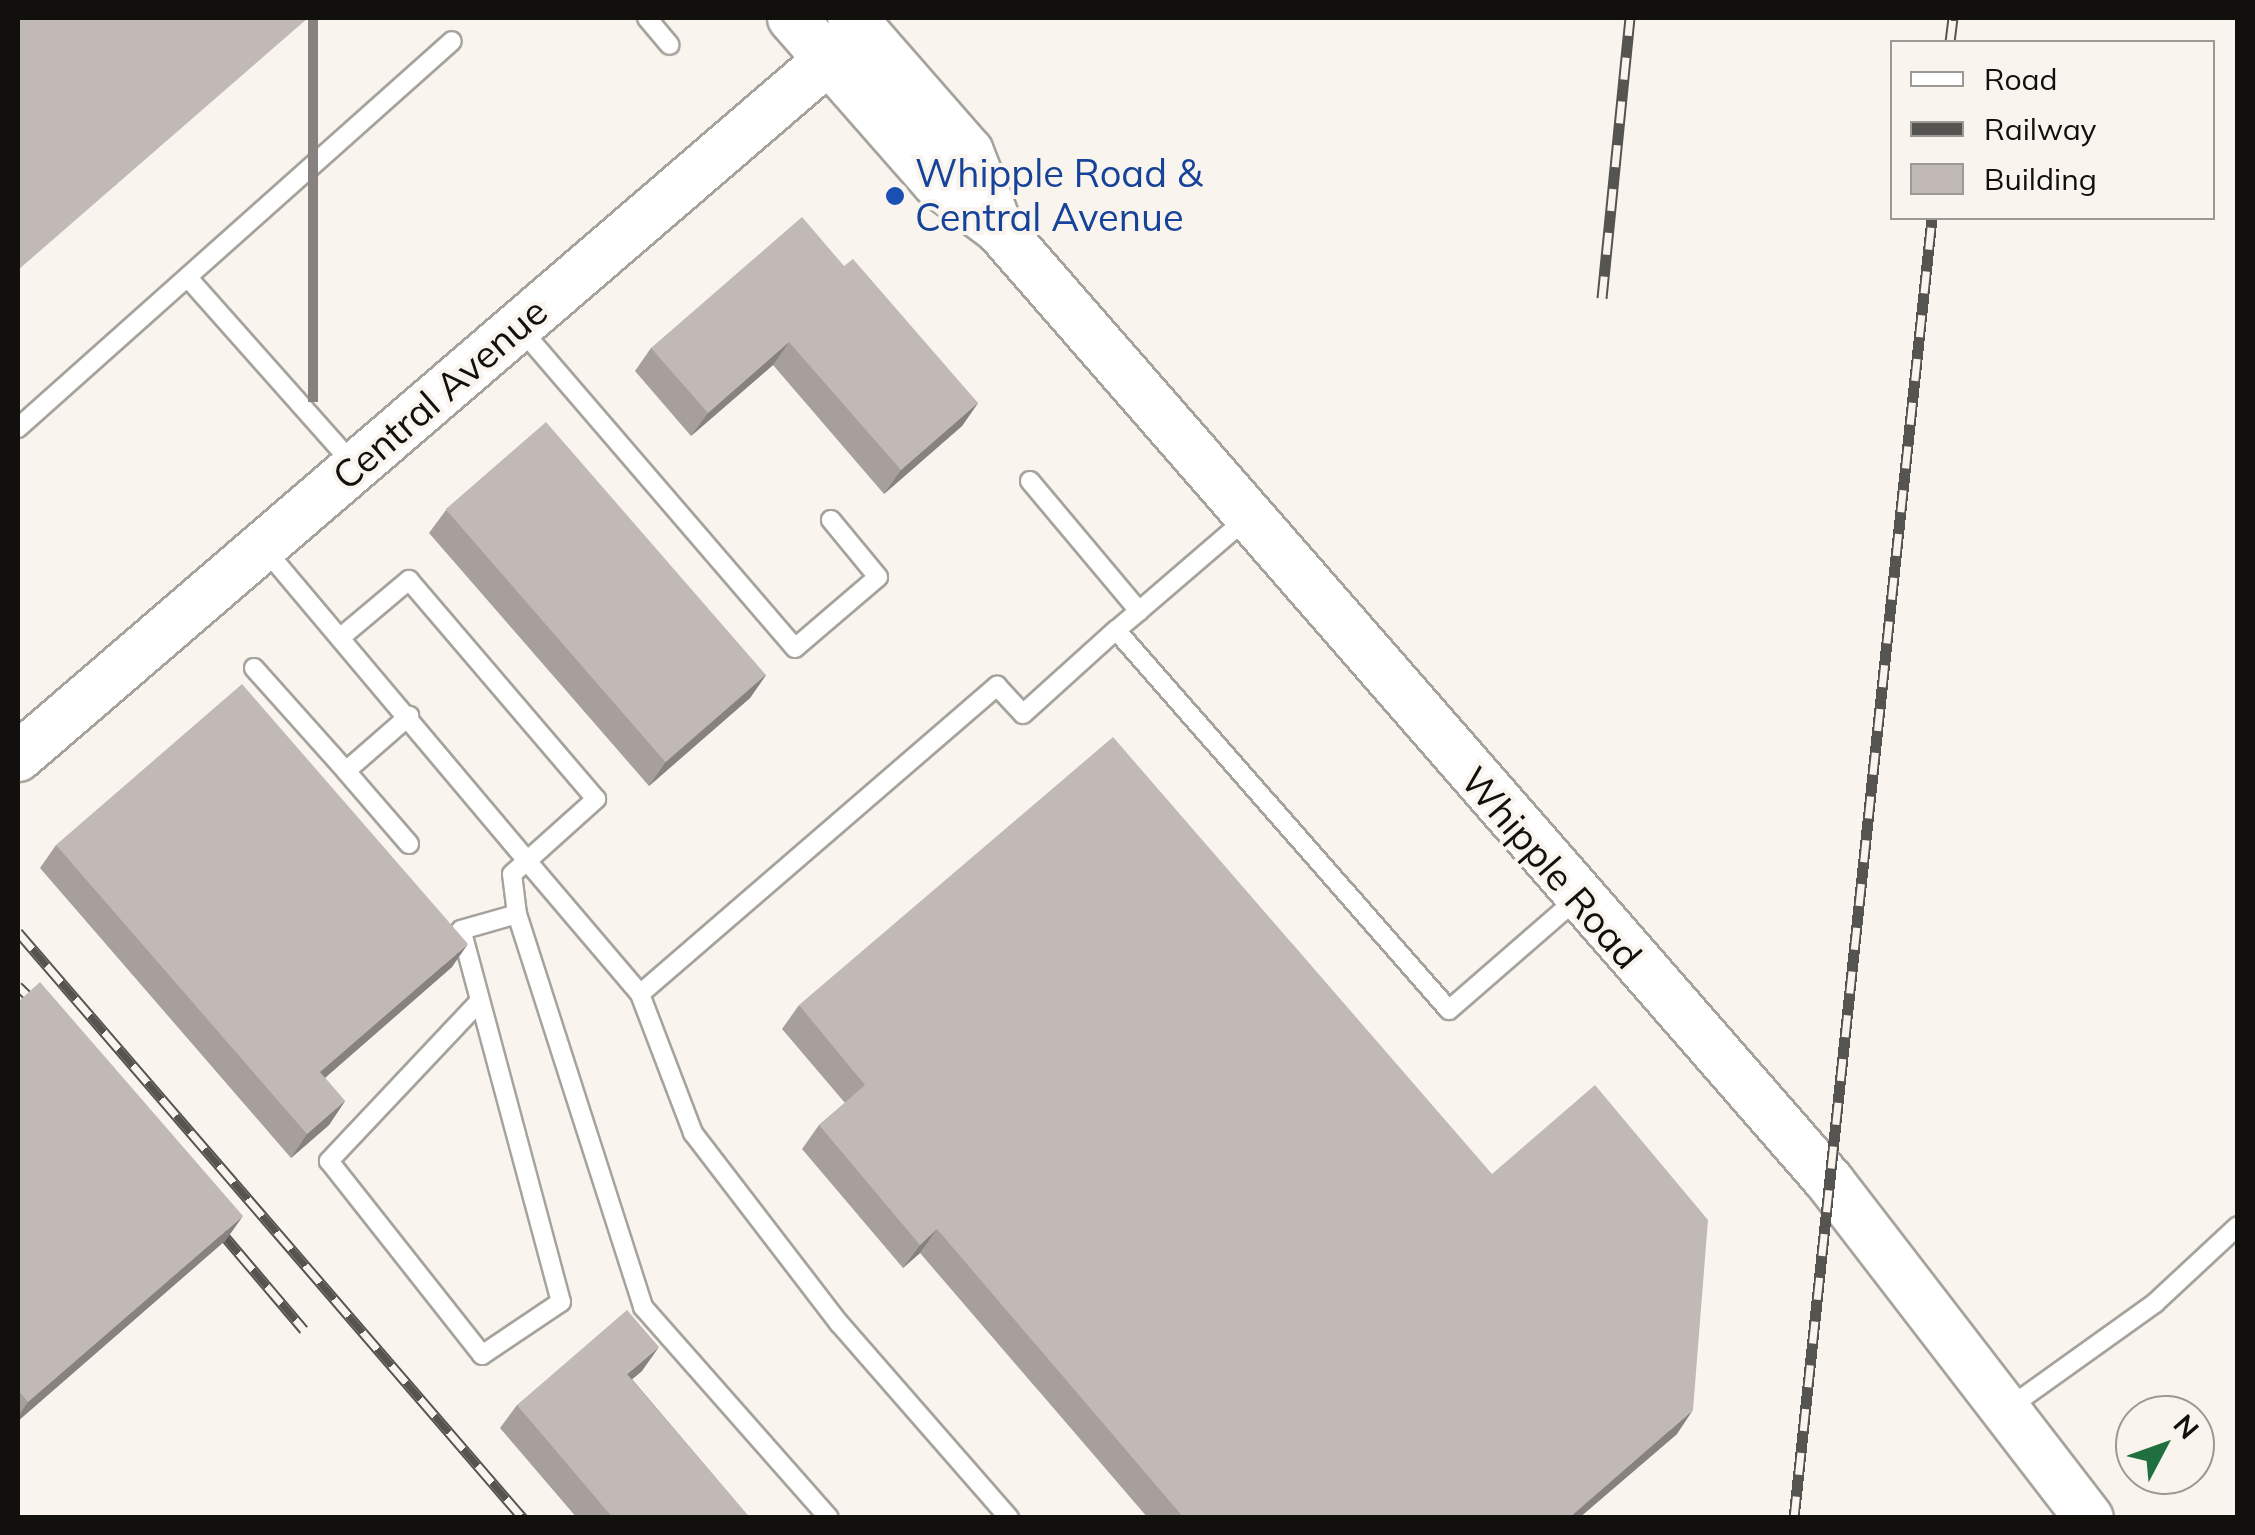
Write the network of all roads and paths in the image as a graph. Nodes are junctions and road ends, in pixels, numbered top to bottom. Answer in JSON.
{"nodes":[{"id":1,"x":647,"y":18,"type":"edge"},
{"id":2,"x":792,"y":18,"type":"edge"},
{"id":3,"x":848,"y":36,"type":"edge"},
{"id":4,"x":452,"y":41,"type":"dead end"},
{"id":5,"x":670,"y":45,"type":"dead end"},
{"id":6,"x":189,"y":279,"type":"junction"},
{"id":7,"x":518,"y":327,"type":"junction"},
{"id":8,"x":18,"y":428,"type":"edge"},
{"id":9,"x":355,"y":467,"type":"junction"},
{"id":10,"x":1030,"y":481,"type":"dead end"},
{"id":11,"x":1246,"y":518,"type":"junction"},
{"id":12,"x":831,"y":520,"type":"dead end"},
{"id":13,"x":262,"y":547,"type":"junction"},
{"id":14,"x":1139,"y":612,"type":"junction"},
{"id":15,"x":1116,"y":630,"type":"junction"},
{"id":16,"x":341,"y":637,"type":"junction"},
{"id":17,"x":254,"y":668,"type":"dead end"},
{"id":18,"x":410,"y":716,"type":"junction"},
{"id":19,"x":18,"y":757,"type":"edge"},
{"id":20,"x":346,"y":770,"type":"junction"},
{"id":21,"x":408,"y":844,"type":"dead end"},
{"id":22,"x":527,"y":860,"type":"junction"},
{"id":23,"x":1578,"y":898,"type":"junction"},
{"id":24,"x":517,"y":914,"type":"junction"},
{"id":25,"x":640,"y":994,"type":"junction"},
{"id":26,"x":477,"y":1004,"type":"junction"},
{"id":27,"x":2238,"y":1226,"type":"edge"},
{"id":28,"x":2006,"y":1409,"type":"junction"},
{"id":29,"x":830,"y":1518,"type":"edge"},
{"id":30,"x":1009,"y":1518,"type":"edge"},
{"id":31,"x":2089,"y":1518,"type":"edge"}],
"edges":[{"from":1,"to":5,"type":"lane"},
{"from":2,"to":3,"type":"main road","name":"Whipple Road"},
{"from":3,"to":7,"type":"main road","name":"Central Avenue"},
{"from":3,"to":11,"type":"main road","name":"Whipple Road"},
{"from":4,"to":6,"type":"lane"},
{"from":6,"to":8,"type":"lane"},
{"from":6,"to":9,"type":"lane"},
{"from":7,"to":9,"type":"main road","name":"Central Avenue"},
{"from":7,"to":12,"type":"lane"},
{"from":9,"to":13,"type":"main road","name":"Central Avenue"},
{"from":10,"to":14,"type":"lane"},
{"from":11,"to":14,"type":"lane"},
{"from":11,"to":23,"type":"main road","name":"Whipple Road"},
{"from":13,"to":16,"type":"lane"},
{"from":13,"to":19,"type":"main road","name":"Central Avenue"},
{"from":14,"to":15,"type":"lane"},
{"from":15,"to":23,"type":"lane"},
{"from":15,"to":25,"type":"lane"},
{"from":16,"to":18,"type":"lane"},
{"from":16,"to":22,"type":"lane"},
{"from":17,"to":20,"type":"lane"},
{"from":18,"to":20,"type":"lane"},
{"from":18,"to":22,"type":"lane"},
{"from":20,"to":21,"type":"lane"},
{"from":22,"to":24,"type":"lane"},
{"from":22,"to":25,"type":"lane"},
{"from":23,"to":28,"type":"main road","name":"Whipple Road"},
{"from":24,"to":26,"type":"lane"},
{"from":24,"to":29,"type":"lane"},
{"from":25,"to":30,"type":"lane"},
{"from":26,"to":26,"type":"lane"},
{"from":27,"to":28,"type":"lane"},
{"from":28,"to":31,"type":"main road","name":"Whipple Road"}]}
